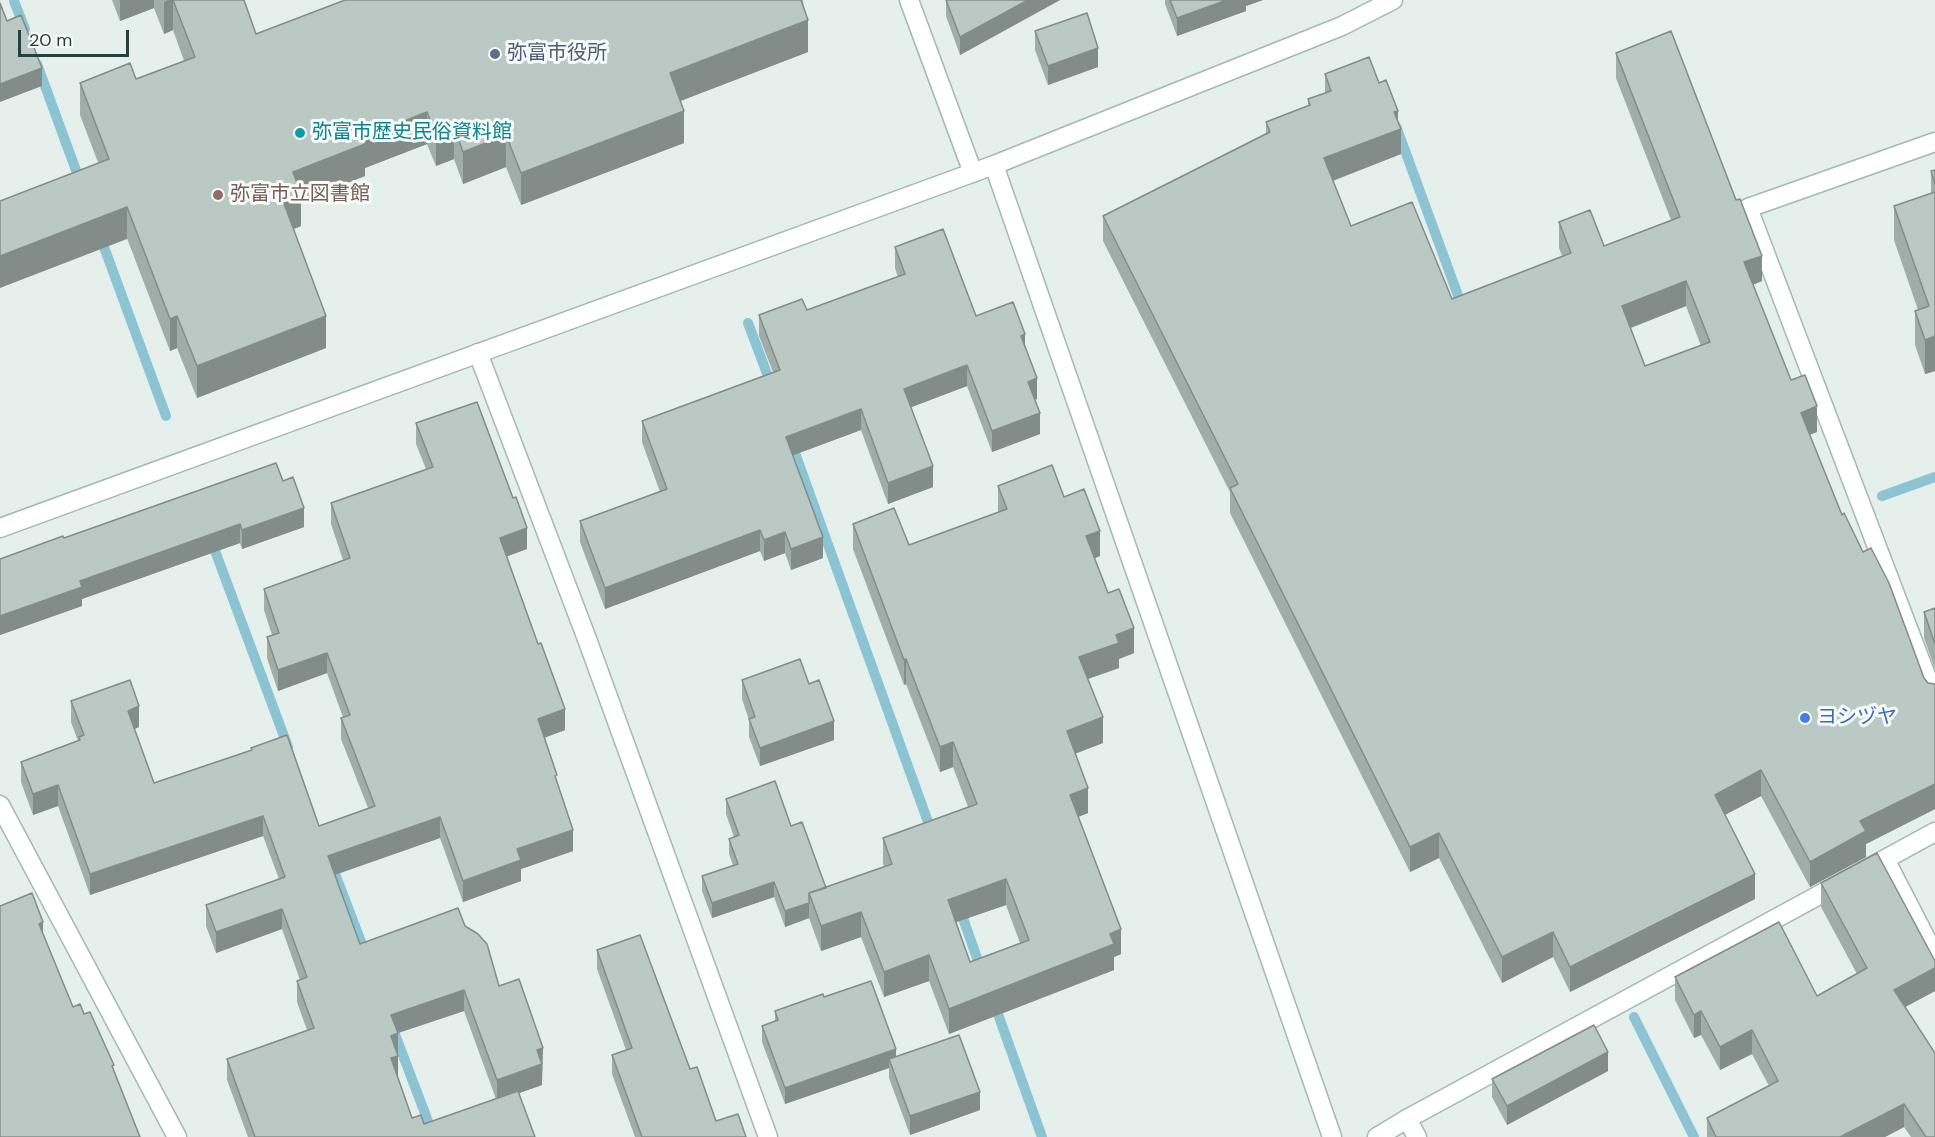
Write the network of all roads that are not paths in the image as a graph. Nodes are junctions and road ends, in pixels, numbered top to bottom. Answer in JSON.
{"nodes":[{"id":1,"x":909,"y":0,"type":"edge"},
{"id":2,"x":1393,"y":0,"type":"edge"},
{"id":3,"x":1935,"y":142,"type":"edge"},
{"id":4,"x":994,"y":165,"type":"junction"},
{"id":5,"x":973,"y":173,"type":"junction"},
{"id":6,"x":478,"y":353,"type":"junction"},
{"id":7,"x":0,"y":528,"type":"edge"},
{"id":8,"x":1935,"y":699,"type":"edge"},
{"id":9,"x":0,"y":805,"type":"edge"},
{"id":10,"x":1935,"y":832,"type":"edge"},
{"id":11,"x":1885,"y":859,"type":"junction"},
{"id":12,"x":1935,"y":956,"type":"edge"},
{"id":13,"x":1407,"y":1119,"type":"junction"},
{"id":14,"x":177,"y":1137,"type":"edge"},
{"id":15,"x":768,"y":1137,"type":"edge"},
{"id":16,"x":1332,"y":1137,"type":"edge"},
{"id":17,"x":1377,"y":1137,"type":"edge"},
{"id":18,"x":1417,"y":1137,"type":"edge"}],
"edges":[{"from":1,"to":5,"type":"street"},
{"from":2,"to":4,"type":"street"},
{"from":3,"to":8,"type":"street"},
{"from":4,"to":5,"type":"street"},
{"from":4,"to":16,"type":"street"},
{"from":5,"to":6,"type":"street"},
{"from":6,"to":7,"type":"street"},
{"from":6,"to":15,"type":"street"},
{"from":9,"to":14,"type":"street"},
{"from":10,"to":11,"type":"street"},
{"from":11,"to":12,"type":"street"},
{"from":11,"to":13,"type":"street"},
{"from":13,"to":17,"type":"street"},
{"from":13,"to":18,"type":"street"}]}
